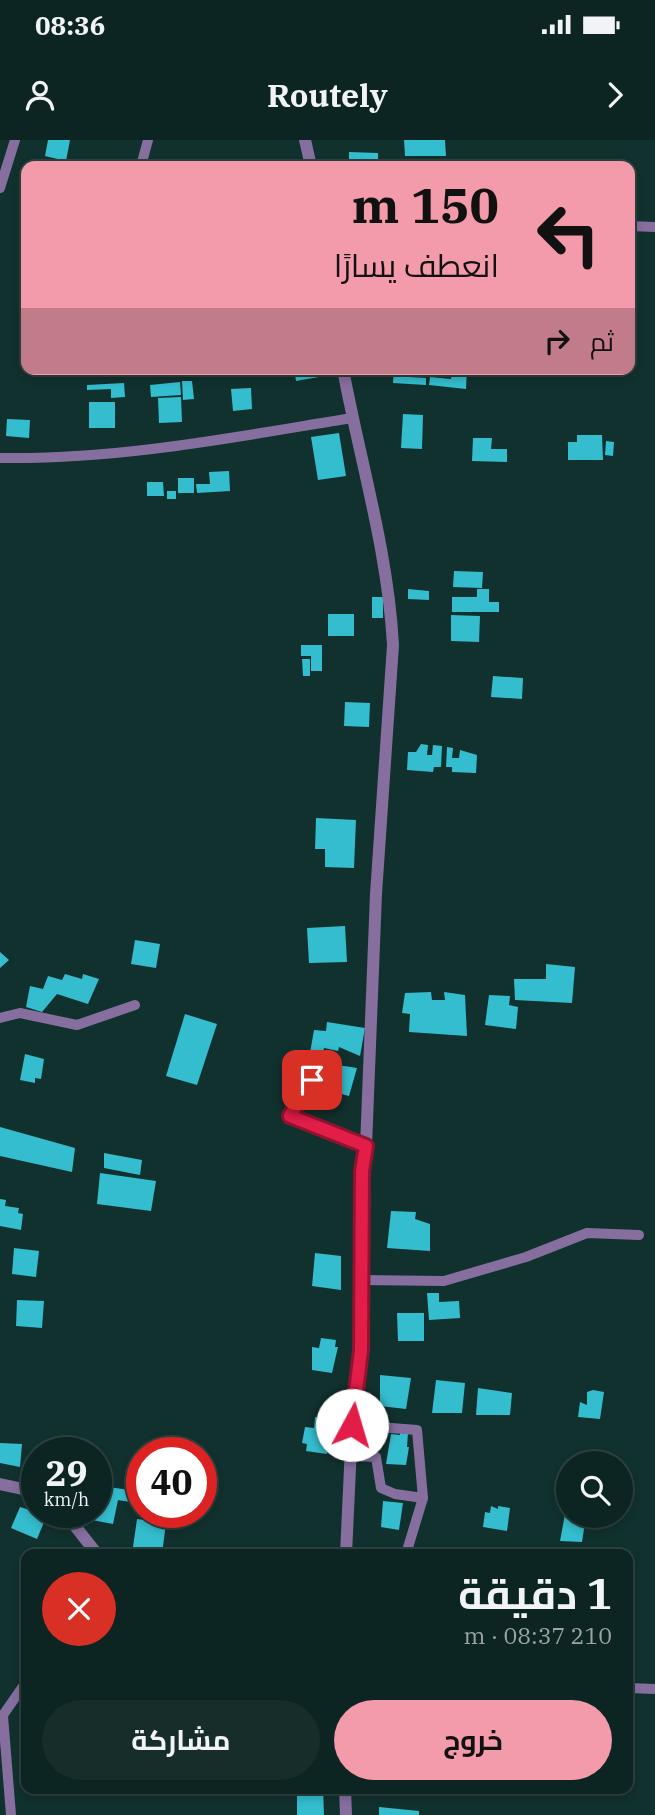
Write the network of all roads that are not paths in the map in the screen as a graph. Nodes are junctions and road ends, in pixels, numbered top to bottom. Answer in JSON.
{"nodes":[{"id":1,"x":15,"y":140,"type":"edge"},
{"id":2,"x":148,"y":140,"type":"edge"},
{"id":3,"x":305,"y":140,"type":"edge"},
{"id":4,"x":142,"y":161,"type":"edge"},
{"id":5,"x":310,"y":161,"type":"edge"},
{"id":6,"x":0,"y":188,"type":"edge"},
{"id":7,"x":635,"y":226,"type":"edge"},
{"id":8,"x":655,"y":228,"type":"edge"},
{"id":9,"x":344,"y":375,"type":"edge"},
{"id":10,"x":352,"y":418,"type":"junction"},
{"id":11,"x":0,"y":458,"type":"edge"},
{"id":12,"x":135,"y":1005,"type":"dead end"},
{"id":13,"x":0,"y":1018,"type":"edge"},
{"id":14,"x":312,"y":1080,"type":"dead end"},
{"id":15,"x":366,"y":1146,"type":"junction"},
{"id":16,"x":639,"y":1235,"type":"dead end"},
{"id":17,"x":360,"y":1280,"type":"junction"},
{"id":18,"x":352,"y":1425,"type":"junction"},
{"id":19,"x":352,"y":1456,"type":"junction"},
{"id":20,"x":0,"y":1484,"type":"edge"},
{"id":21,"x":21,"y":1489,"type":"edge"},
{"id":22,"x":423,"y":1497,"type":"junction"},
{"id":23,"x":76,"y":1528,"type":"edge"},
{"id":24,"x":90,"y":1549,"type":"edge"},
{"id":25,"x":346,"y":1549,"type":"edge"},
{"id":26,"x":407,"y":1549,"type":"edge"},
{"id":27,"x":633,"y":1688,"type":"edge"},
{"id":28,"x":655,"y":1689,"type":"edge"},
{"id":29,"x":21,"y":1690,"type":"edge"},
{"id":30,"x":2,"y":1718,"type":"edge"},
{"id":31,"x":345,"y":1794,"type":"edge"},
{"id":32,"x":11,"y":1815,"type":"edge"},
{"id":33,"x":346,"y":1815,"type":"edge"}],
"edges":[{"from":1,"to":6,"type":"street"},
{"from":2,"to":4,"type":"street"},
{"from":3,"to":5,"type":"street"},
{"from":7,"to":8,"type":"street"},
{"from":9,"to":10,"type":"street"},
{"from":10,"to":11,"type":"street"},
{"from":10,"to":15,"type":"street"},
{"from":12,"to":13,"type":"street"},
{"from":14,"to":15,"type":"street"},
{"from":15,"to":17,"type":"street"},
{"from":16,"to":17,"type":"street"},
{"from":17,"to":18,"type":"street"},
{"from":18,"to":19,"type":"street"},
{"from":18,"to":22,"type":"street"},
{"from":19,"to":22,"type":"street"},
{"from":19,"to":25,"type":"street"},
{"from":20,"to":21,"type":"street"},
{"from":22,"to":26,"type":"street"},
{"from":23,"to":24,"type":"street"},
{"from":27,"to":28,"type":"street"},
{"from":29,"to":30,"type":"street"},
{"from":30,"to":32,"type":"street"},
{"from":31,"to":33,"type":"street"}]}
